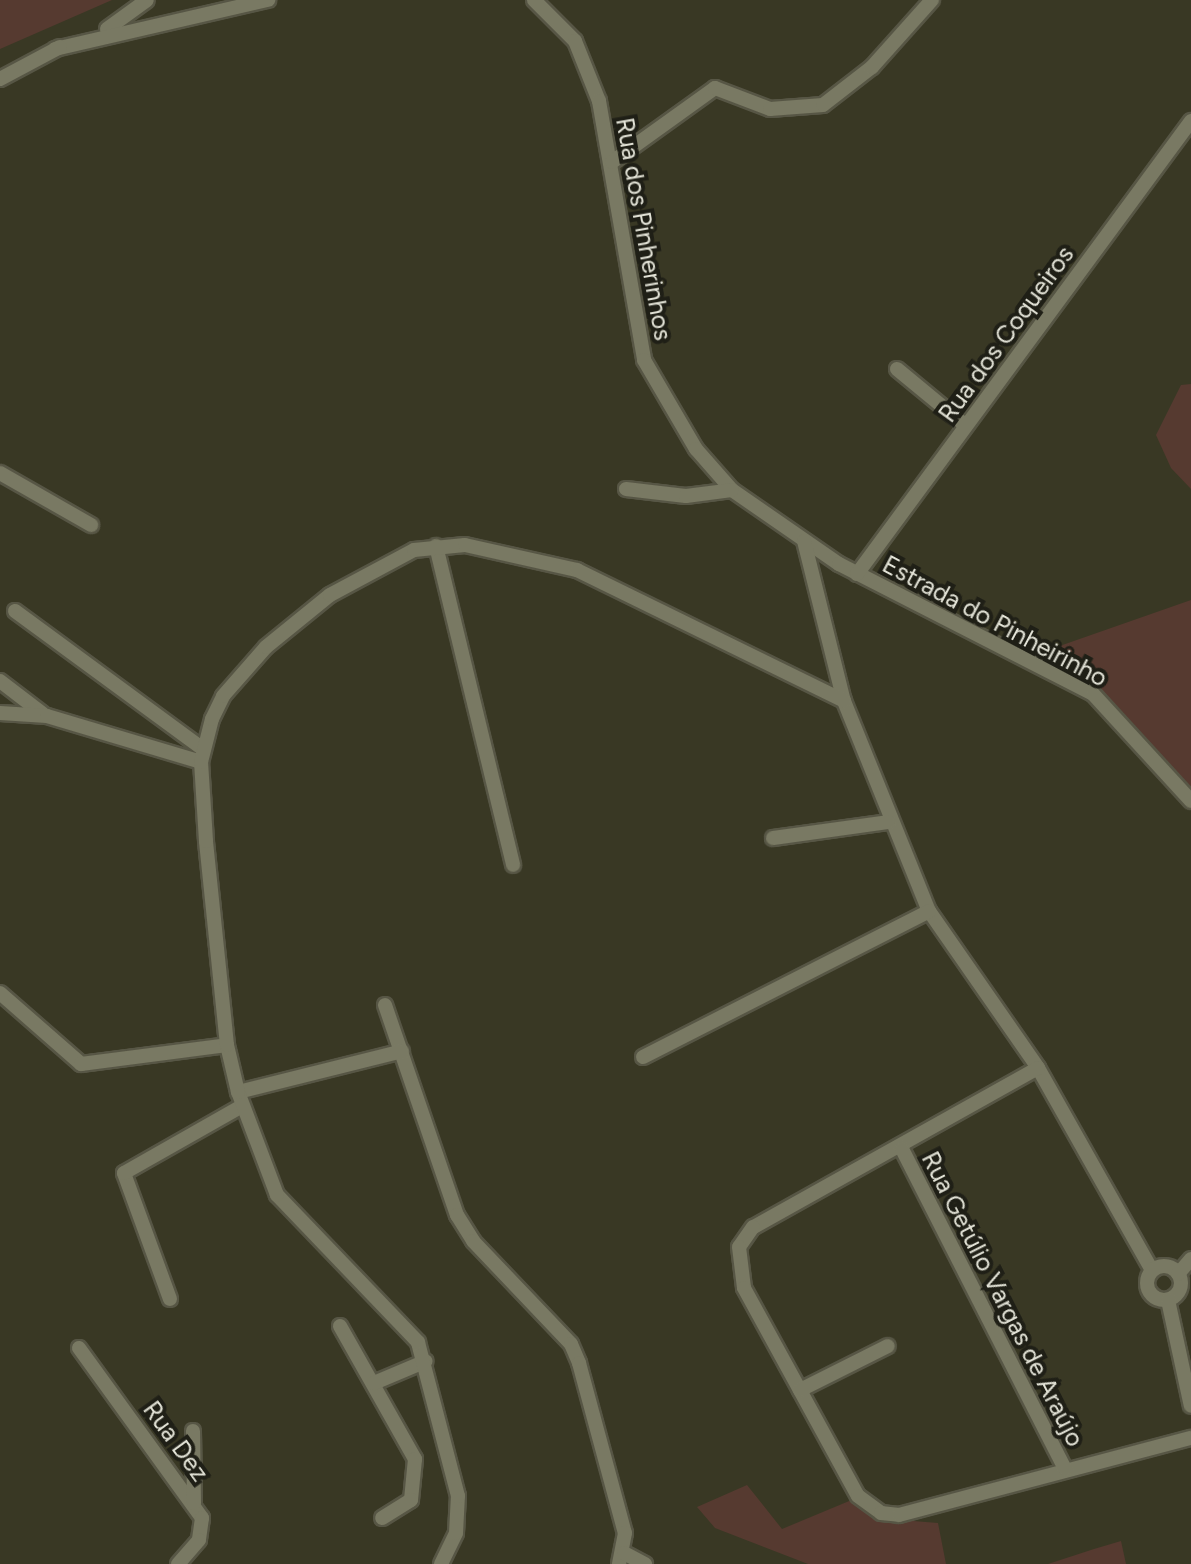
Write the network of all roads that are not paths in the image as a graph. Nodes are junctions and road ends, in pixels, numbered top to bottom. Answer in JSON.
{"nodes":[{"id":1,"x":147,"y":0,"type":"edge"},
{"id":2,"x":236,"y":0,"type":"edge"},
{"id":3,"x":534,"y":0,"type":"edge"},
{"id":4,"x":932,"y":0,"type":"edge"},
{"id":5,"x":263,"y":1,"type":"edge"},
{"id":6,"x":55,"y":49,"type":"junction"},
{"id":7,"x":0,"y":80,"type":"edge"},
{"id":8,"x":1191,"y":121,"type":"edge"},
{"id":9,"x":612,"y":162,"type":"junction"},
{"id":10,"x":896,"y":368,"type":"dead end"},
{"id":11,"x":966,"y":426,"type":"junction"},
{"id":12,"x":0,"y":473,"type":"edge"},
{"id":13,"x":626,"y":489,"type":"dead end"},
{"id":14,"x":732,"y":490,"type":"junction"},
{"id":15,"x":91,"y":526,"type":"dead end"},
{"id":16,"x":804,"y":542,"type":"junction"},
{"id":17,"x":436,"y":546,"type":"junction"},
{"id":18,"x":857,"y":574,"type":"junction"},
{"id":19,"x":14,"y":612,"type":"dead end"},
{"id":20,"x":0,"y":682,"type":"edge"},
{"id":21,"x":844,"y":701,"type":"junction"},
{"id":22,"x":0,"y":713,"type":"edge"},
{"id":23,"x":47,"y":716,"type":"junction"},
{"id":24,"x":202,"y":756,"type":"junction"},
{"id":25,"x":1191,"y":802,"type":"edge"},
{"id":26,"x":888,"y":822,"type":"junction"},
{"id":27,"x":773,"y":838,"type":"dead end"},
{"id":28,"x":513,"y":865,"type":"dead end"},
{"id":29,"x":929,"y":911,"type":"junction"},
{"id":30,"x":0,"y":993,"type":"edge"},
{"id":31,"x":385,"y":1005,"type":"dead end"},
{"id":32,"x":227,"y":1045,"type":"junction"},
{"id":33,"x":402,"y":1052,"type":"junction"},
{"id":34,"x":643,"y":1058,"type":"dead end"},
{"id":35,"x":1038,"y":1068,"type":"junction"},
{"id":36,"x":240,"y":1099,"type":"junction"},
{"id":37,"x":902,"y":1148,"type":"junction"},
{"id":38,"x":1191,"y":1259,"type":"edge"},
{"id":39,"x":1152,"y":1270,"type":"junction"},
{"id":40,"x":1178,"y":1274,"type":"junction"},
{"id":41,"x":170,"y":1299,"type":"dead end"},
{"id":42,"x":1168,"y":1300,"type":"junction"},
{"id":43,"x":340,"y":1326,"type":"dead end"},
{"id":44,"x":888,"y":1346,"type":"dead end"},
{"id":45,"x":79,"y":1348,"type":"dead end"},
{"id":46,"x":426,"y":1361,"type":"junction"},
{"id":47,"x":374,"y":1383,"type":"junction"},
{"id":48,"x":800,"y":1390,"type":"junction"},
{"id":49,"x":1191,"y":1406,"type":"edge"},
{"id":50,"x":193,"y":1431,"type":"dead end"},
{"id":51,"x":1191,"y":1438,"type":"edge"},
{"id":52,"x":1065,"y":1469,"type":"junction"},
{"id":53,"x":194,"y":1504,"type":"junction"},
{"id":54,"x":382,"y":1518,"type":"dead end"},
{"id":55,"x":621,"y":1558,"type":"edge"},
{"id":56,"x":178,"y":1564,"type":"edge"},
{"id":57,"x":441,"y":1564,"type":"edge"},
{"id":58,"x":646,"y":1564,"type":"edge"}],
"edges":[{"from":1,"to":6,"type":"street"},
{"from":2,"to":5,"type":"street"},
{"from":3,"to":9,"type":"street","name":"Rua dos Pinherinhos"},
{"from":4,"to":9,"type":"street"},
{"from":5,"to":6,"type":"street"},
{"from":6,"to":7,"type":"street"},
{"from":8,"to":11,"type":"street","name":"Rua dos Coqueiros"},
{"from":9,"to":14,"type":"street","name":"Rua dos Pinherinhos"},
{"from":10,"to":11,"type":"street"},
{"from":11,"to":18,"type":"street","name":"Rua dos Coqueiros"},
{"from":12,"to":15,"type":"street"},
{"from":13,"to":14,"type":"street"},
{"from":14,"to":16,"type":"street","name":"Rua dos Pinherinhos"},
{"from":16,"to":18,"type":"street","name":"Estrada do Pinheirinho"},
{"from":16,"to":21,"type":"street"},
{"from":17,"to":21,"type":"street"},
{"from":17,"to":24,"type":"street"},
{"from":17,"to":28,"type":"street"},
{"from":18,"to":25,"type":"street","name":"Estrada do Pinheirinho"},
{"from":19,"to":24,"type":"street"},
{"from":20,"to":23,"type":"street"},
{"from":21,"to":26,"type":"street"},
{"from":22,"to":23,"type":"street"},
{"from":23,"to":24,"type":"street"},
{"from":24,"to":32,"type":"street"},
{"from":26,"to":27,"type":"street"},
{"from":26,"to":29,"type":"street"},
{"from":29,"to":34,"type":"street"},
{"from":29,"to":35,"type":"street"},
{"from":30,"to":32,"type":"street"},
{"from":31,"to":33,"type":"street"},
{"from":32,"to":36,"type":"street"},
{"from":33,"to":36,"type":"street"},
{"from":33,"to":55,"type":"street"},
{"from":35,"to":37,"type":"street"},
{"from":35,"to":39,"type":"street"},
{"from":36,"to":41,"type":"street"},
{"from":36,"to":46,"type":"street"},
{"from":37,"to":48,"type":"street"},
{"from":37,"to":52,"type":"street","name":"Rua Getúlio Vargas de Araújo"},
{"from":38,"to":40,"type":"street"},
{"from":39,"to":40,"type":"street"},
{"from":39,"to":42,"type":"street"},
{"from":40,"to":42,"type":"street"},
{"from":42,"to":49,"type":"street"},
{"from":43,"to":47,"type":"street"},
{"from":44,"to":48,"type":"street"},
{"from":45,"to":53,"type":"street","name":"Rua Dez"},
{"from":46,"to":47,"type":"street"},
{"from":46,"to":57,"type":"street"},
{"from":47,"to":54,"type":"street"},
{"from":48,"to":52,"type":"street"},
{"from":50,"to":53,"type":"street"},
{"from":51,"to":52,"type":"street"},
{"from":53,"to":56,"type":"street","name":"Rua Dez"},
{"from":55,"to":58,"type":"street"}]}
